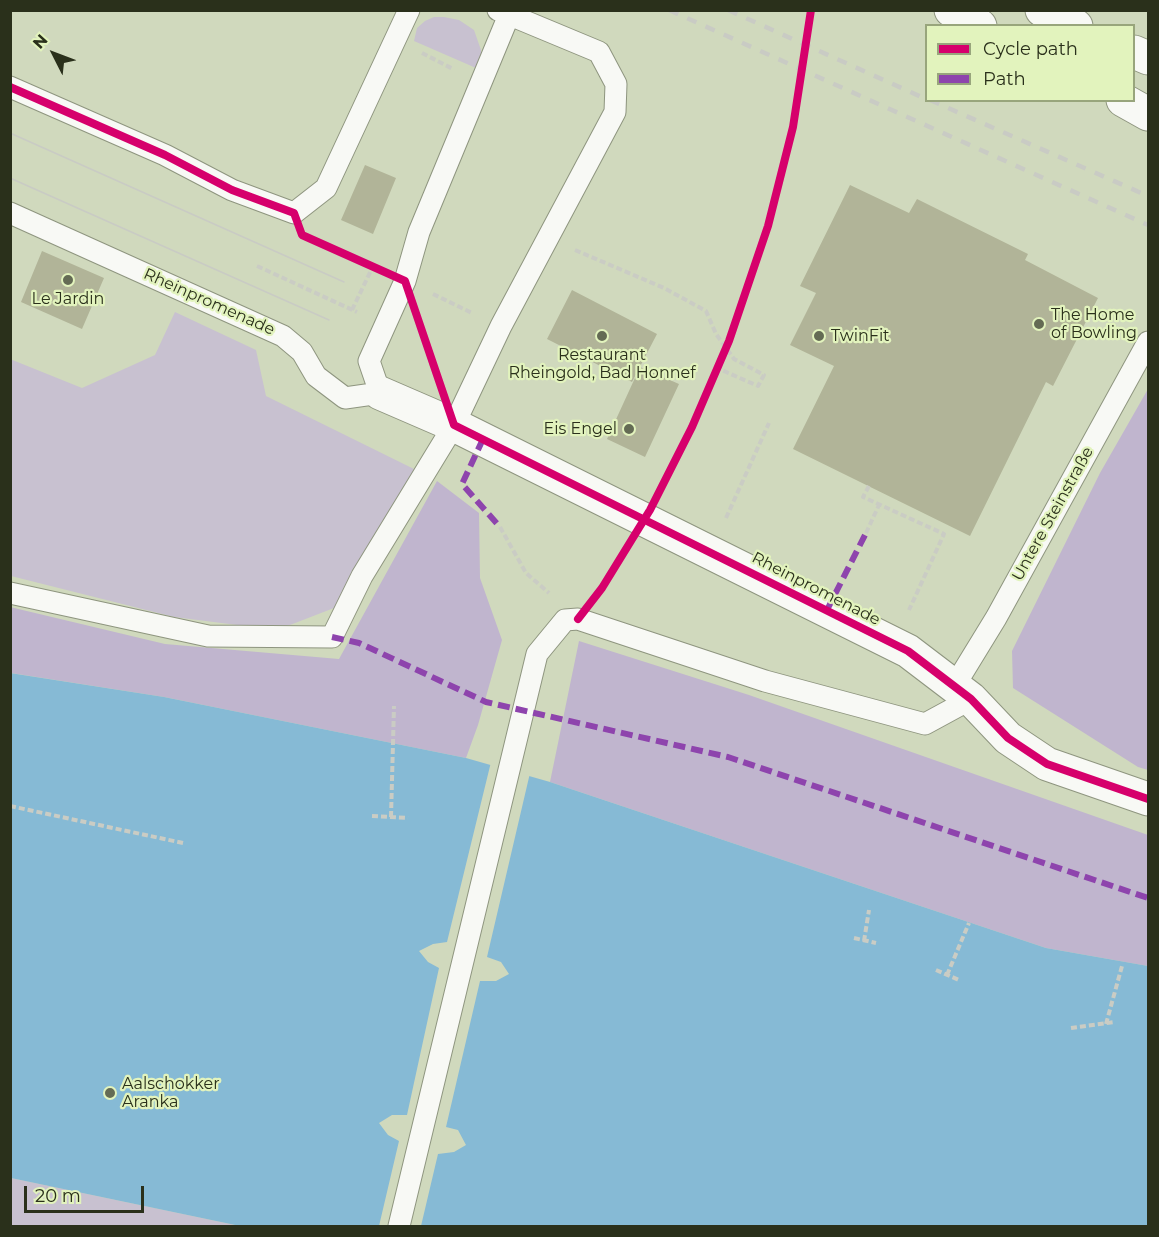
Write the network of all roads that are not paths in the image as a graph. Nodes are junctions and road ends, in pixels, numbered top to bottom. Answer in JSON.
{"nodes":[{"id":1,"x":409,"y":10,"type":"edge"},
{"id":2,"x":951,"y":10,"type":"edge"},
{"id":3,"x":1042,"y":10,"type":"edge"},
{"id":4,"x":504,"y":13,"type":"edge"},
{"id":5,"x":976,"y":24,"type":"edge"},
{"id":6,"x":1072,"y":24,"type":"edge"},
{"id":7,"x":1135,"y":52,"type":"edge"},
{"id":8,"x":1149,"y":58,"type":"edge"},
{"id":9,"x":10,"y":87,"type":"edge"},
{"id":10,"x":1126,"y":102,"type":"edge"},
{"id":11,"x":1149,"y":114,"type":"edge"},
{"id":12,"x":10,"y":213,"type":"edge"},
{"id":13,"x":1149,"y":342,"type":"edge"},
{"id":14,"x":380,"y":393,"type":"junction"},
{"id":15,"x":454,"y":425,"type":"junction"},
{"id":16,"x":10,"y":593,"type":"edge"},
{"id":17,"x":963,"y":692,"type":"junction"},
{"id":18,"x":1149,"y":799,"type":"edge"},
{"id":19,"x":399,"y":1227,"type":"edge"}],
"edges":[{"from":1,"to":9,"type":"lane"},
{"from":2,"to":5,"type":"main road"},
{"from":3,"to":6,"type":"main road"},
{"from":4,"to":14,"type":"lane"},
{"from":4,"to":15,"type":"lane"},
{"from":7,"to":8,"type":"main road"},
{"from":10,"to":11,"type":"main road"},
{"from":12,"to":14,"type":"lane","name":"Rheinpromenade"},
{"from":13,"to":17,"type":"lane","name":"Untere Steinstraße"},
{"from":14,"to":15,"type":"main road","name":"Rheinpromenade"},
{"from":15,"to":16,"type":"lane"},
{"from":15,"to":17,"type":"main road","name":"Rheinpromenade"},
{"from":17,"to":18,"type":"main road","name":"Rheinpromenade"},
{"from":17,"to":19,"type":"lane"}]}
